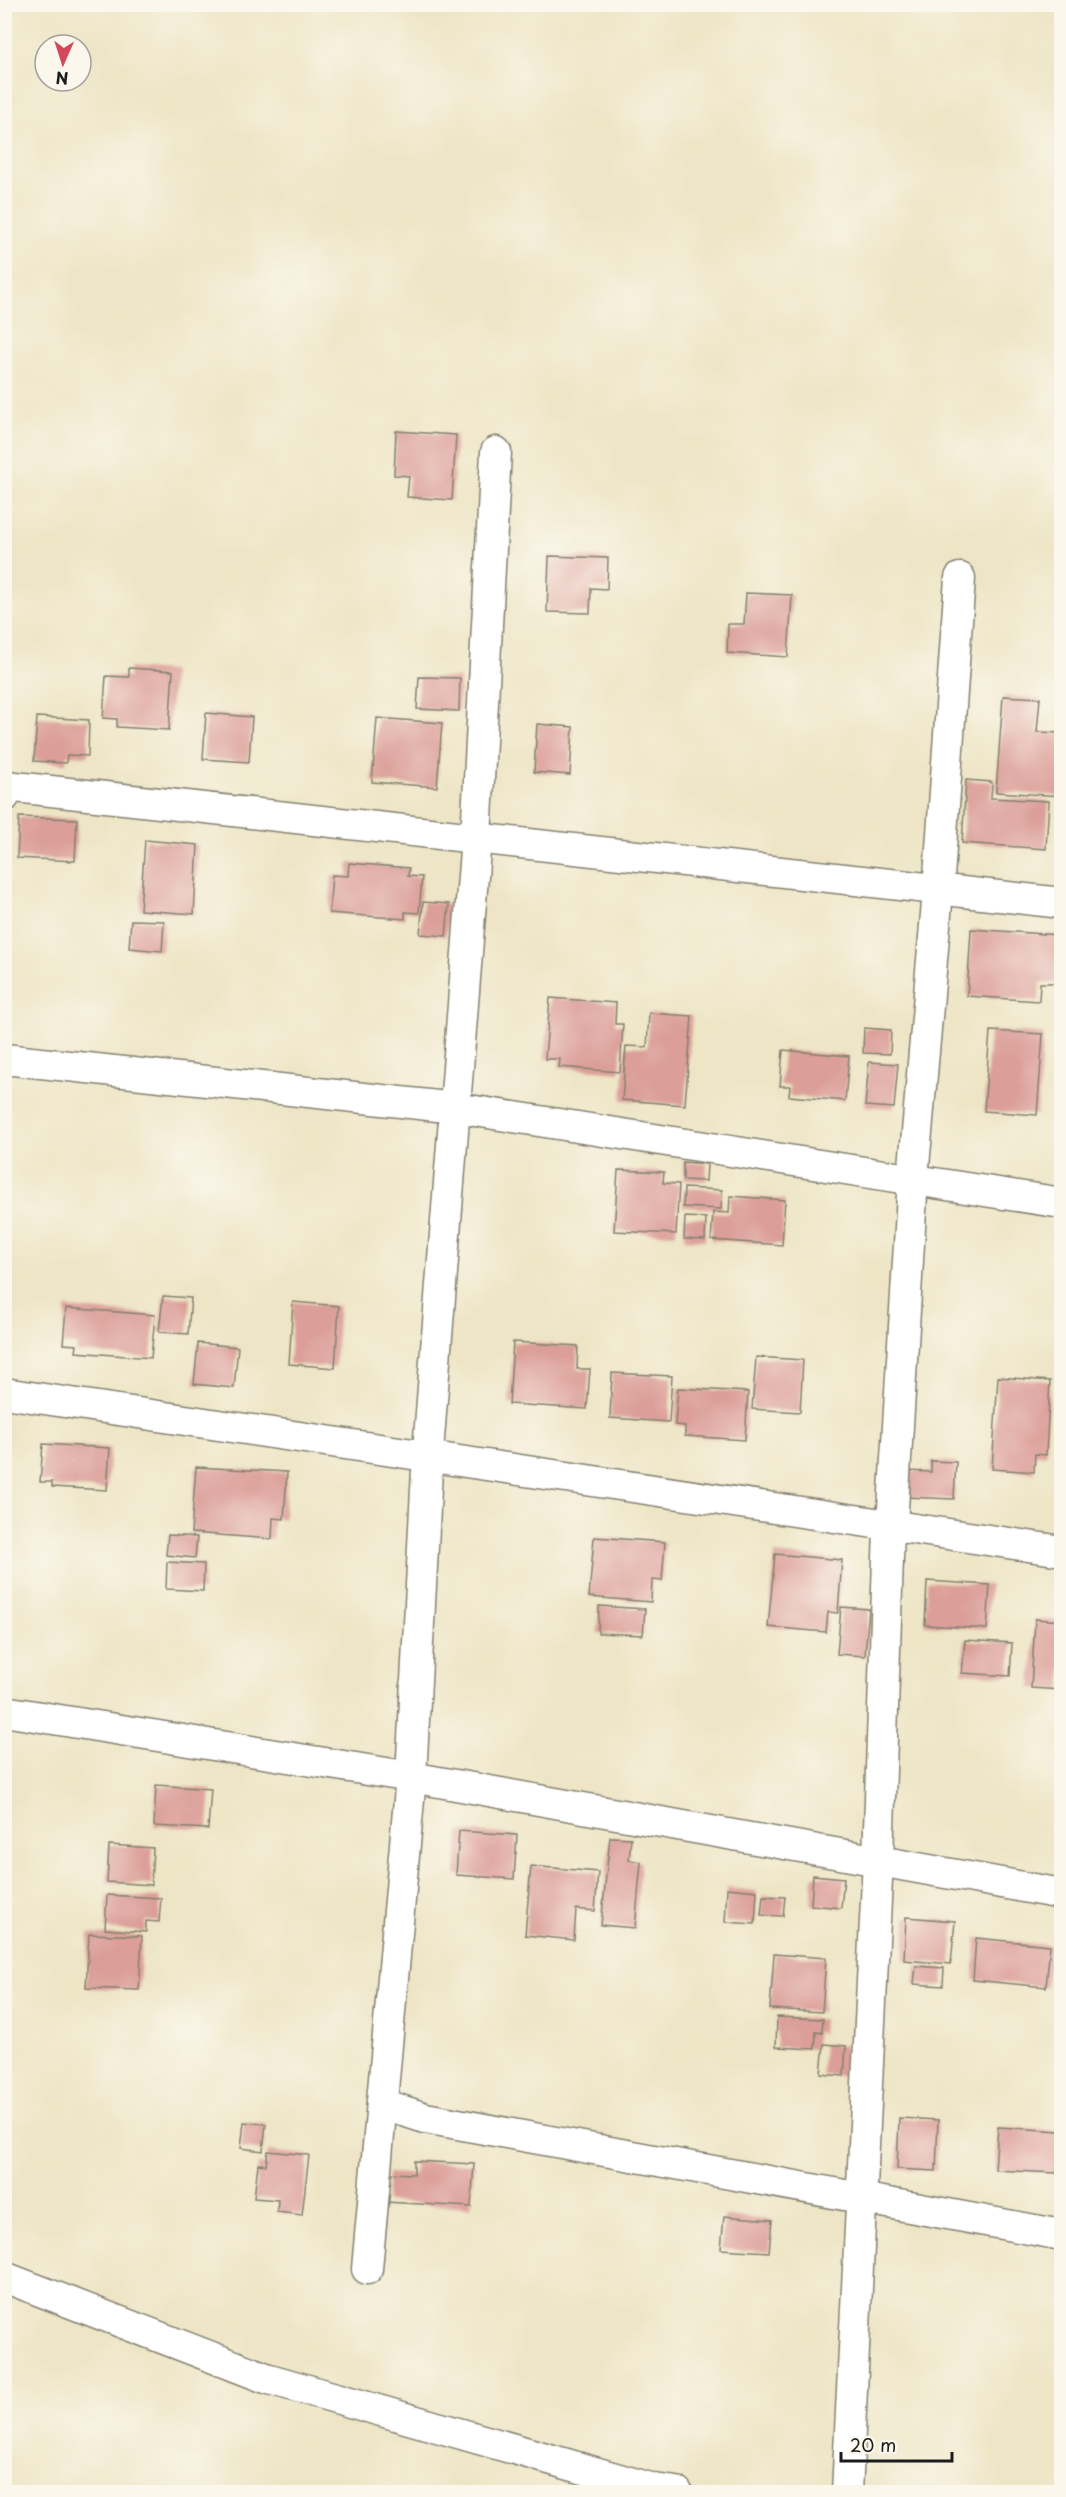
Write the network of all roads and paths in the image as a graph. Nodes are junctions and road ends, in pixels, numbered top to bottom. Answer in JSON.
{"nodes":[{"id":1,"x":496,"y":452,"type":"dead end"},
{"id":2,"x":960,"y":578,"type":"dead end"},
{"id":3,"x":4,"y":796,"type":"edge"},
{"id":4,"x":476,"y":838,"type":"junction"},
{"id":5,"x":938,"y":891,"type":"junction"},
{"id":6,"x":1062,"y":903,"type":"edge"},
{"id":7,"x":4,"y":1059,"type":"edge"},
{"id":8,"x":456,"y":1108,"type":"junction"},
{"id":9,"x":913,"y":1178,"type":"junction"},
{"id":10,"x":1062,"y":1203,"type":"edge"},
{"id":11,"x":4,"y":1393,"type":"edge"},
{"id":12,"x":428,"y":1456,"type":"junction"},
{"id":13,"x":892,"y":1525,"type":"junction"},
{"id":14,"x":1062,"y":1551,"type":"edge"},
{"id":15,"x":4,"y":1711,"type":"edge"},
{"id":16,"x":411,"y":1777,"type":"junction"},
{"id":17,"x":878,"y":1859,"type":"junction"},
{"id":18,"x":1062,"y":1894,"type":"edge"},
{"id":19,"x":382,"y":2104,"type":"junction"},
{"id":20,"x":860,"y":2197,"type":"junction"},
{"id":21,"x":1062,"y":2235,"type":"edge"},
{"id":22,"x":367,"y":2269,"type":"dead end"},
{"id":23,"x":4,"y":2277,"type":"edge"},
{"id":24,"x":676,"y":2493,"type":"edge"},
{"id":25,"x":847,"y":2493,"type":"edge"}],
"edges":[{"from":1,"to":4,"type":"street"},
{"from":2,"to":5,"type":"street"},
{"from":3,"to":4,"type":"street"},
{"from":4,"to":5,"type":"street"},
{"from":4,"to":8,"type":"street"},
{"from":5,"to":6,"type":"street"},
{"from":5,"to":9,"type":"street"},
{"from":7,"to":8,"type":"street"},
{"from":8,"to":9,"type":"street"},
{"from":8,"to":12,"type":"street"},
{"from":9,"to":10,"type":"street"},
{"from":9,"to":13,"type":"street"},
{"from":11,"to":12,"type":"street"},
{"from":12,"to":13,"type":"street"},
{"from":12,"to":16,"type":"street"},
{"from":13,"to":14,"type":"street"},
{"from":13,"to":17,"type":"street"},
{"from":15,"to":16,"type":"street"},
{"from":16,"to":17,"type":"street"},
{"from":16,"to":19,"type":"street"},
{"from":17,"to":18,"type":"street"},
{"from":17,"to":20,"type":"street"},
{"from":19,"to":20,"type":"street"},
{"from":19,"to":22,"type":"street"},
{"from":20,"to":21,"type":"street"},
{"from":20,"to":25,"type":"street"},
{"from":23,"to":24,"type":"street"}]}
